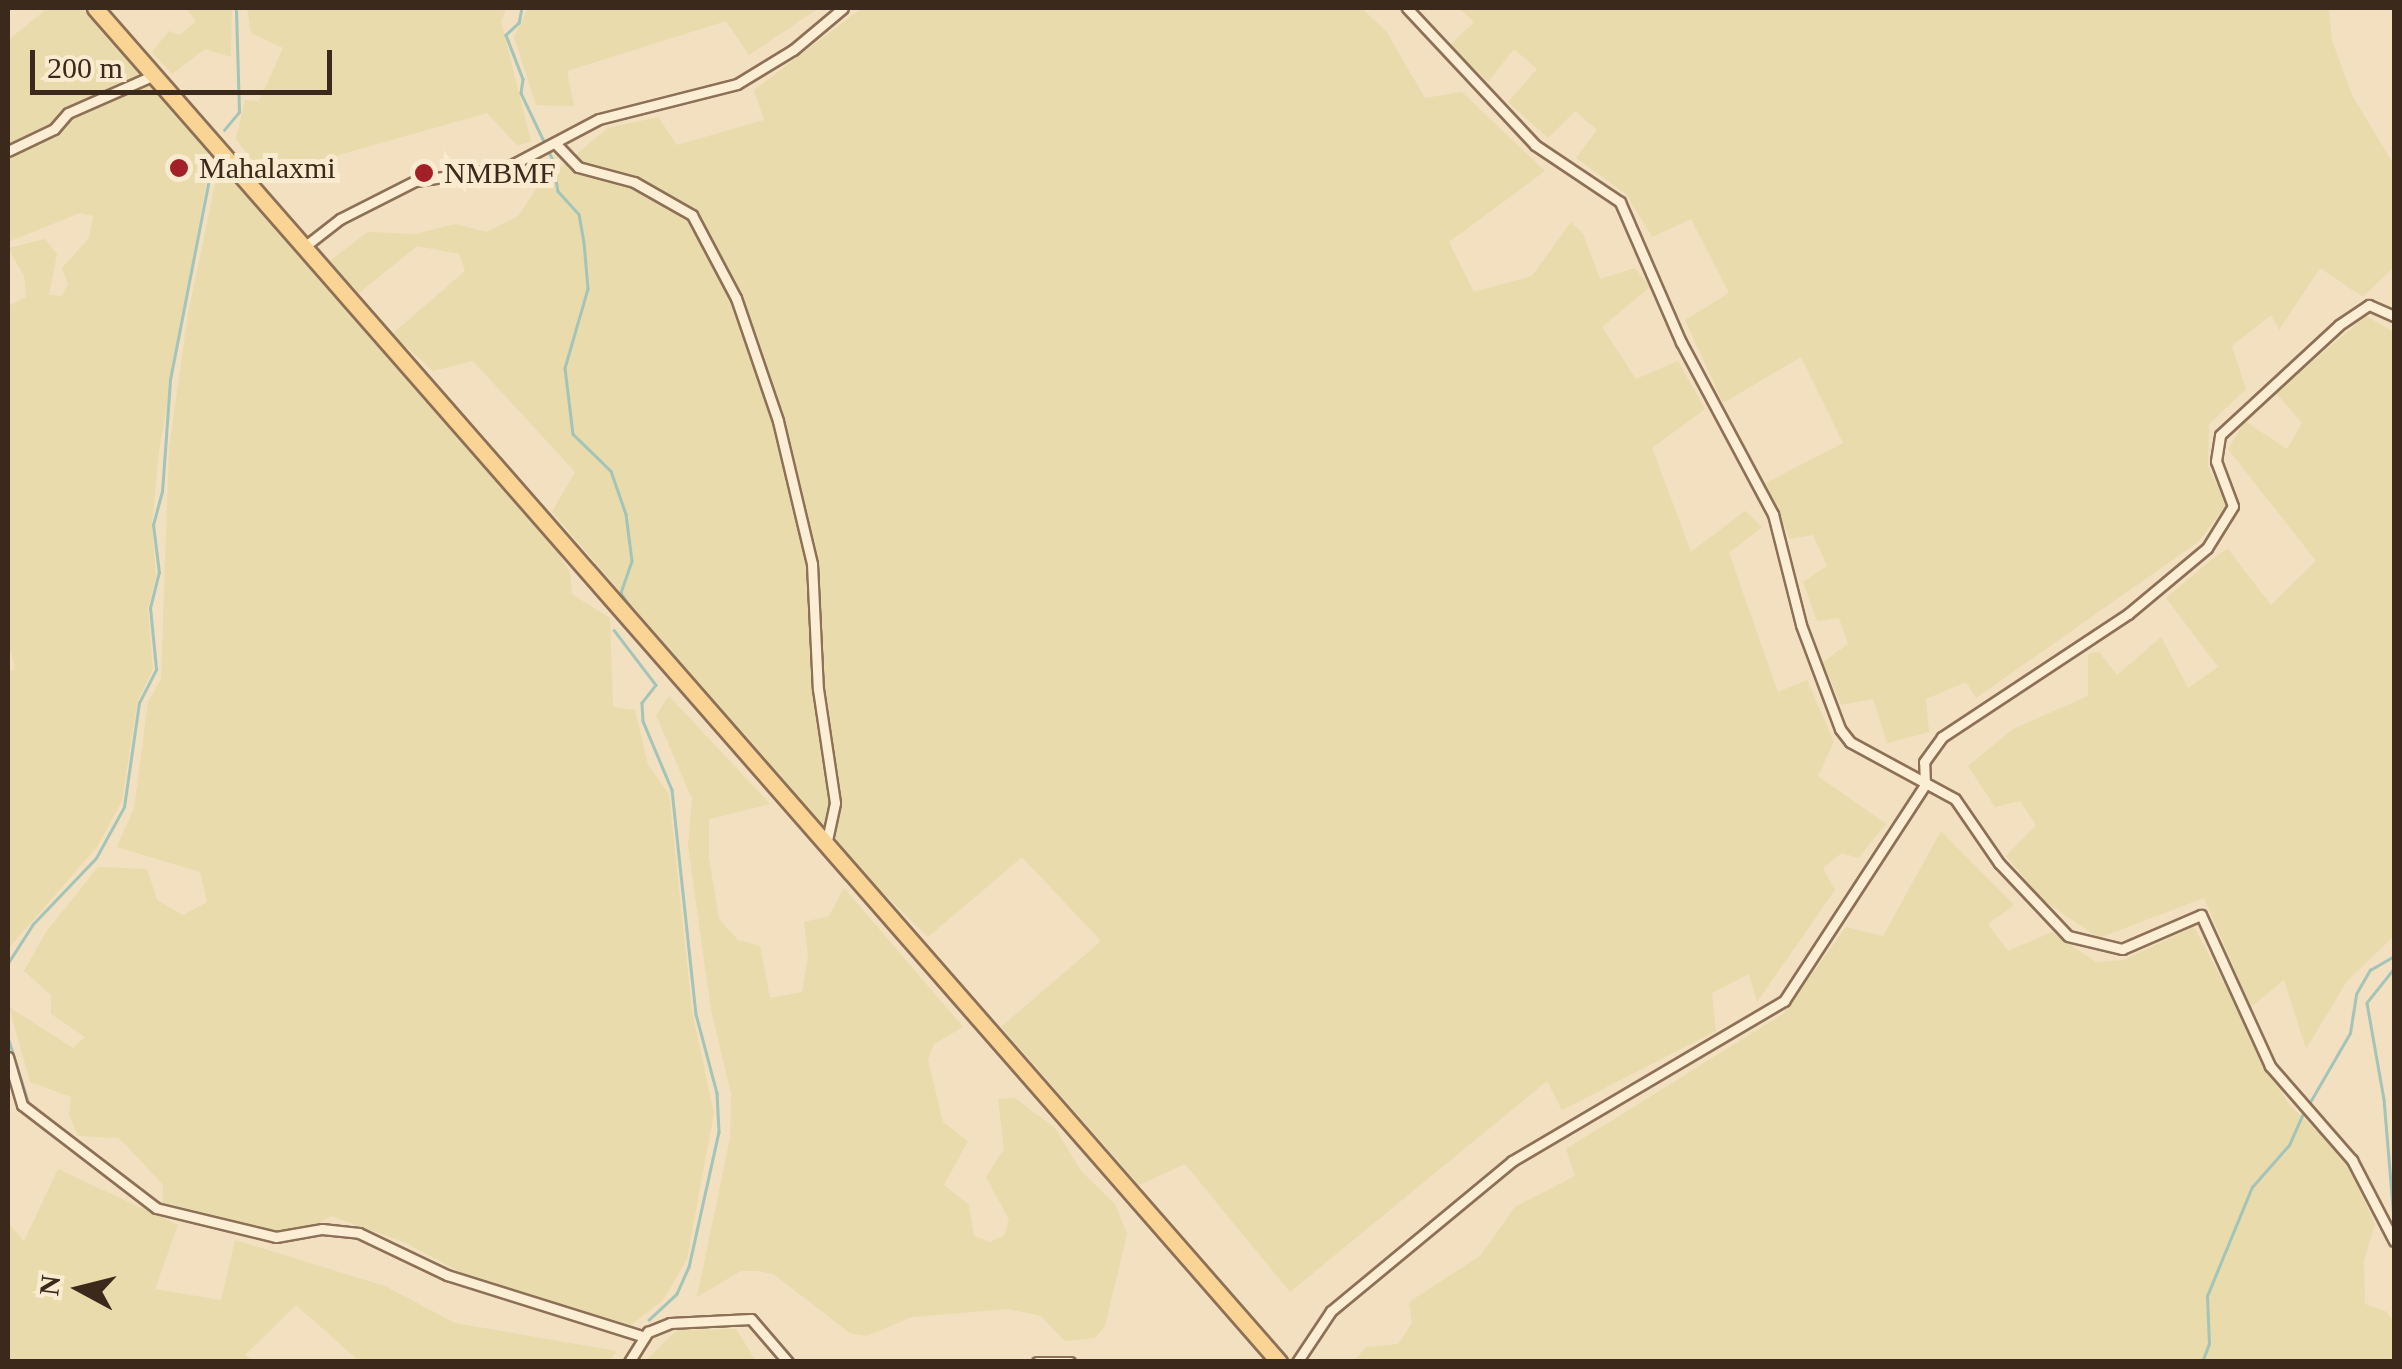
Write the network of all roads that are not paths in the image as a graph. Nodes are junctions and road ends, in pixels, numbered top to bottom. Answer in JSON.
{"nodes":[{"id":1,"x":95,"y":8,"type":"edge"},
{"id":2,"x":843,"y":8,"type":"edge"},
{"id":3,"x":1407,"y":8,"type":"edge"},
{"id":4,"x":154,"y":75,"type":"junction"},
{"id":5,"x":550,"y":147,"type":"junction"},
{"id":6,"x":8,"y":151,"type":"edge"},
{"id":7,"x":304,"y":247,"type":"junction"},
{"id":8,"x":2394,"y":316,"type":"edge"},
{"id":9,"x":1925,"y":786,"type":"junction"},
{"id":10,"x":826,"y":849,"type":"junction"},
{"id":11,"x":8,"y":1057,"type":"edge"},
{"id":12,"x":2394,"y":1241,"type":"edge"},
{"id":13,"x":645,"y":1336,"type":"junction"},
{"id":14,"x":630,"y":1362,"type":"edge"},
{"id":15,"x":788,"y":1362,"type":"edge"},
{"id":16,"x":1037,"y":1362,"type":"edge"},
{"id":17,"x":1070,"y":1362,"type":"edge"},
{"id":18,"x":1280,"y":1362,"type":"edge"},
{"id":19,"x":1297,"y":1362,"type":"edge"}],
"edges":[{"from":1,"to":4,"type":"main road"},
{"from":2,"to":5,"type":"street"},
{"from":3,"to":9,"type":"street"},
{"from":4,"to":6,"type":"street"},
{"from":4,"to":7,"type":"main road"},
{"from":5,"to":7,"type":"street"},
{"from":5,"to":10,"type":"street"},
{"from":7,"to":10,"type":"main road"},
{"from":8,"to":9,"type":"street"},
{"from":9,"to":12,"type":"street"},
{"from":9,"to":19,"type":"street"},
{"from":10,"to":18,"type":"main road"},
{"from":11,"to":13,"type":"street"},
{"from":13,"to":14,"type":"street"},
{"from":13,"to":15,"type":"street"},
{"from":16,"to":17,"type":"street"}]}
